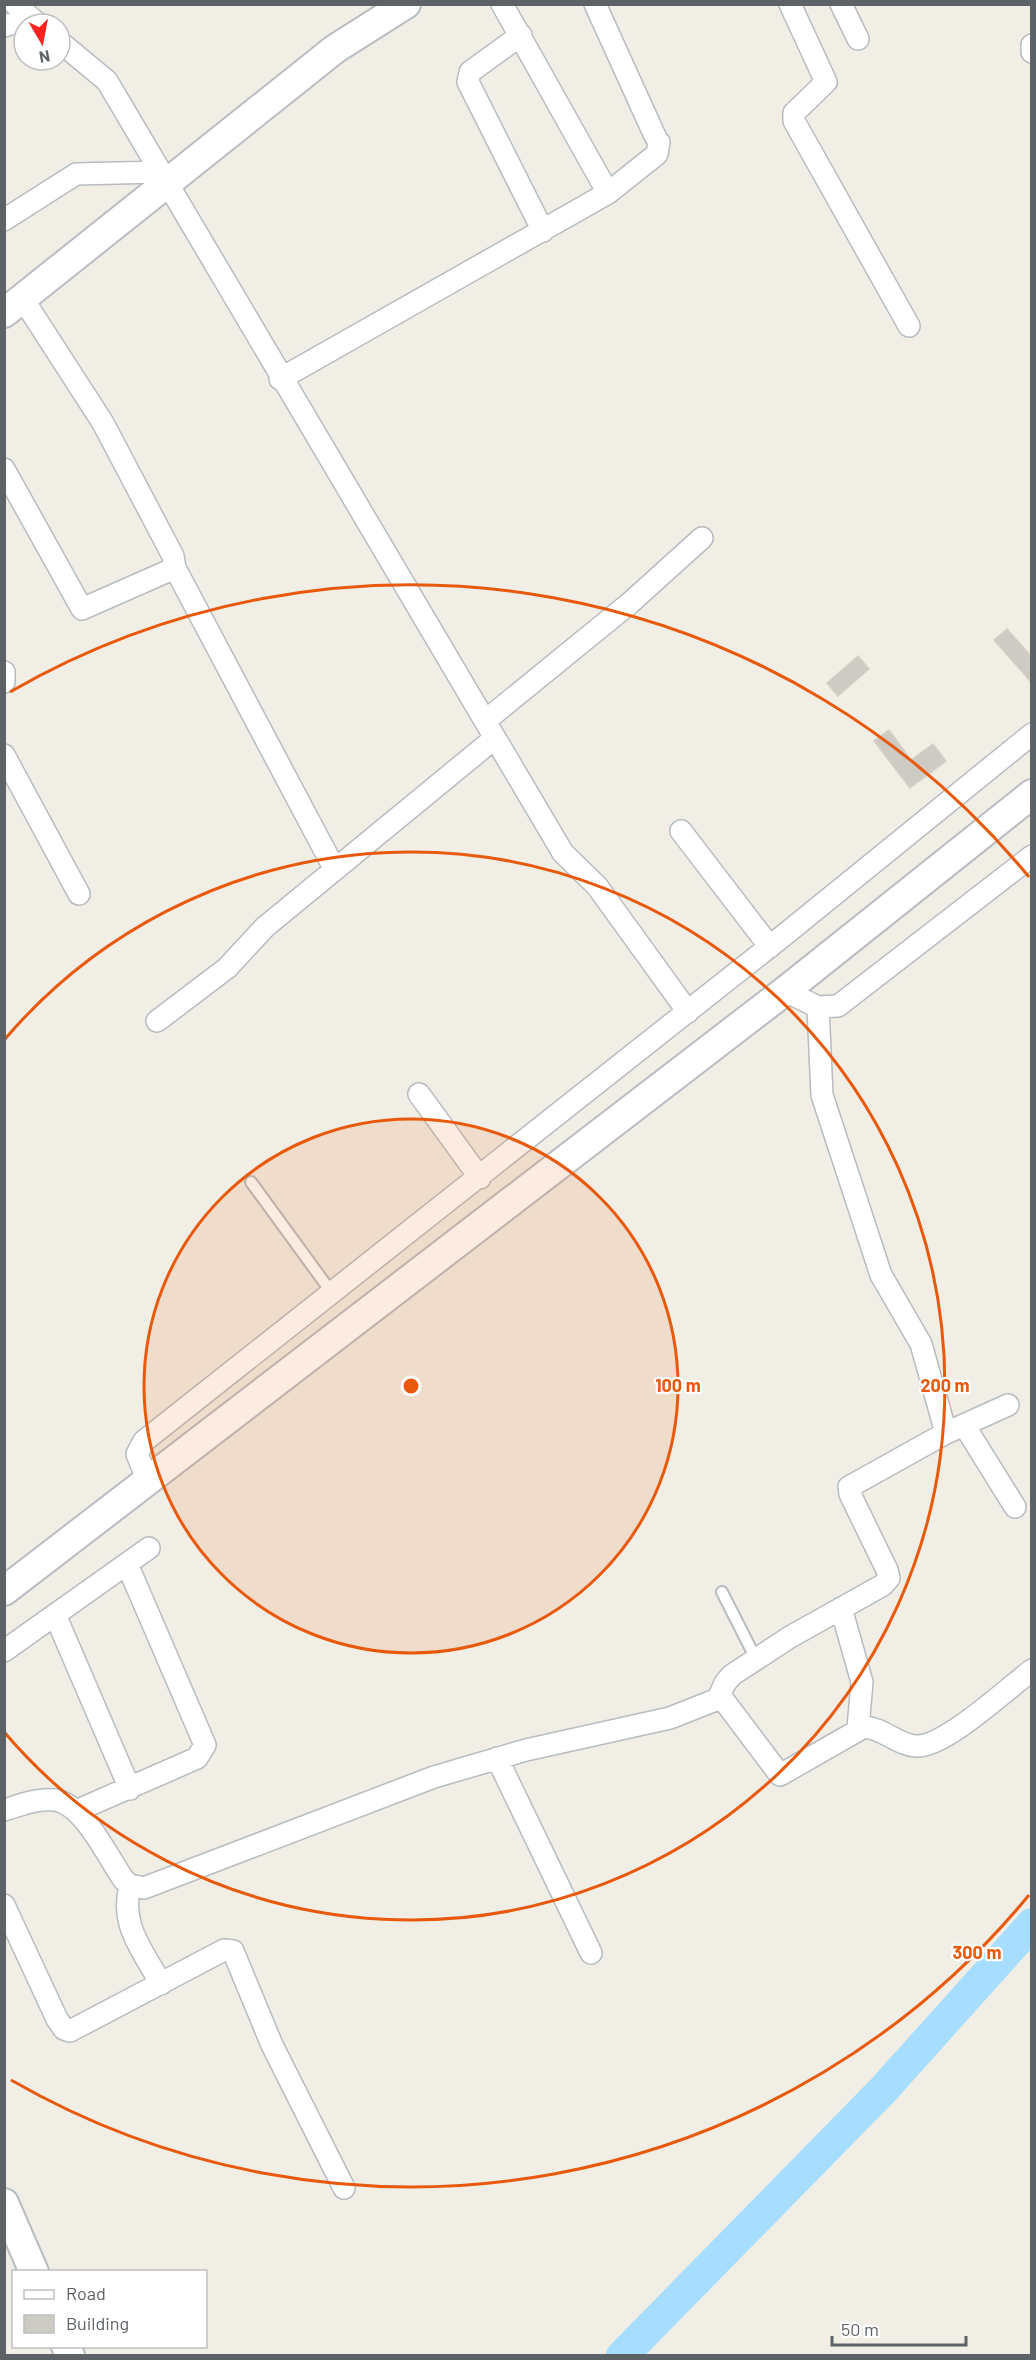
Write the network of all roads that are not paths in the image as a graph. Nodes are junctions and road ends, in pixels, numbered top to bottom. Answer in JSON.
{"nodes":[{"id":1,"x":406,"y":4,"type":"edge"},
{"id":2,"x":502,"y":4,"type":"edge"},
{"id":3,"x":596,"y":4,"type":"edge"},
{"id":4,"x":790,"y":4,"type":"edge"},
{"id":5,"x":841,"y":4,"type":"edge"},
{"id":6,"x":521,"y":35,"type":"junction"},
{"id":7,"x":858,"y":39,"type":"dead end"},
{"id":8,"x":1032,"y":45,"type":"edge"},
{"id":9,"x":72,"y":52,"type":"edge"},
{"id":10,"x":1032,"y":52,"type":"edge"},
{"id":11,"x":163,"y":178,"type":"junction"},
{"id":12,"x":608,"y":193,"type":"junction"},
{"id":13,"x":4,"y":220,"type":"edge"},
{"id":14,"x":543,"y":231,"type":"junction"},
{"id":15,"x":14,"y":306,"type":"edge"},
{"id":16,"x":909,"y":326,"type":"dead end"},
{"id":17,"x":281,"y":379,"type":"junction"},
{"id":18,"x":4,"y":469,"type":"edge"},
{"id":19,"x":702,"y":538,"type":"dead end"},
{"id":20,"x":175,"y":568,"type":"junction"},
{"id":21,"x":4,"y":672,"type":"edge"},
{"id":22,"x":4,"y":682,"type":"edge"},
{"id":23,"x":490,"y":729,"type":"junction"},
{"id":24,"x":1032,"y":734,"type":"edge"},
{"id":25,"x":4,"y":755,"type":"edge"},
{"id":26,"x":1032,"y":794,"type":"edge"},
{"id":27,"x":681,"y":831,"type":"dead end"},
{"id":28,"x":334,"y":868,"type":"junction"},
{"id":29,"x":1027,"y":868,"type":"edge"},
{"id":30,"x":79,"y":894,"type":"dead end"},
{"id":31,"x":770,"y":947,"type":"junction"},
{"id":32,"x":785,"y":992,"type":"junction"},
{"id":33,"x":818,"y":1007,"type":"junction"},
{"id":34,"x":688,"y":1012,"type":"junction"},
{"id":35,"x":157,"y":1021,"type":"dead end"},
{"id":36,"x":419,"y":1094,"type":"dead end"},
{"id":37,"x":480,"y":1178,"type":"junction"},
{"id":38,"x":251,"y":1182,"type":"dead end"},
{"id":39,"x":332,"y":1293,"type":"junction"},
{"id":40,"x":1008,"y":1405,"type":"dead end"},
{"id":41,"x":955,"y":1429,"type":"junction"},
{"id":42,"x":148,"y":1481,"type":"junction"},
{"id":43,"x":1015,"y":1507,"type":"dead end"},
{"id":44,"x":149,"y":1548,"type":"dead end"},
{"id":45,"x":127,"y":1564,"type":"junction"},
{"id":46,"x":4,"y":1591,"type":"edge"},
{"id":47,"x":722,"y":1592,"type":"dead end"},
{"id":48,"x":841,"y":1608,"type":"junction"},
{"id":49,"x":56,"y":1617,"type":"junction"},
{"id":50,"x":4,"y":1651,"type":"edge"},
{"id":51,"x":756,"y":1659,"type":"junction"},
{"id":52,"x":1032,"y":1670,"type":"edge"},
{"id":53,"x":718,"y":1699,"type":"junction"},
{"id":54,"x":858,"y":1728,"type":"junction"},
{"id":55,"x":497,"y":1758,"type":"junction"},
{"id":56,"x":130,"y":1789,"type":"junction"},
{"id":57,"x":4,"y":1810,"type":"edge"},
{"id":58,"x":76,"y":1811,"type":"junction"},
{"id":59,"x":130,"y":1885,"type":"junction"},
{"id":60,"x":4,"y":1905,"type":"edge"},
{"id":61,"x":591,"y":1953,"type":"dead end"},
{"id":62,"x":161,"y":1984,"type":"junction"},
{"id":63,"x":344,"y":2188,"type":"dead end"},
{"id":64,"x":4,"y":2204,"type":"edge"},
{"id":65,"x":10,"y":2232,"type":"edge"},
{"id":66,"x":33,"y":2270,"type":"edge"}],
"edges":[{"from":1,"to":11,"type":"street"},
{"from":2,"to":6,"type":"street"},
{"from":3,"to":12,"type":"street"},
{"from":4,"to":16,"type":"street"},
{"from":5,"to":7,"type":"street"},
{"from":6,"to":12,"type":"street"},
{"from":6,"to":14,"type":"street"},
{"from":8,"to":10,"type":"street"},
{"from":9,"to":11,"type":"street"},
{"from":11,"to":13,"type":"street"},
{"from":11,"to":15,"type":"street"},
{"from":11,"to":17,"type":"street"},
{"from":12,"to":14,"type":"street"},
{"from":14,"to":17,"type":"street"},
{"from":15,"to":20,"type":"street"},
{"from":17,"to":23,"type":"street"},
{"from":18,"to":20,"type":"street"},
{"from":19,"to":23,"type":"street"},
{"from":20,"to":28,"type":"street"},
{"from":21,"to":22,"type":"street"},
{"from":23,"to":28,"type":"street"},
{"from":23,"to":34,"type":"street"},
{"from":24,"to":31,"type":"street"},
{"from":25,"to":30,"type":"street"},
{"from":26,"to":32,"type":"street"},
{"from":27,"to":31,"type":"street"},
{"from":28,"to":35,"type":"street"},
{"from":29,"to":33,"type":"street"},
{"from":31,"to":34,"type":"street"},
{"from":32,"to":33,"type":"street"},
{"from":32,"to":42,"type":"street"},
{"from":33,"to":41,"type":"street"},
{"from":34,"to":37,"type":"street"},
{"from":36,"to":37,"type":"street"},
{"from":37,"to":39,"type":"street"},
{"from":38,"to":39,"type":"lane"},
{"from":39,"to":42,"type":"street"},
{"from":40,"to":41,"type":"street"},
{"from":41,"to":43,"type":"street"},
{"from":41,"to":48,"type":"street"},
{"from":42,"to":46,"type":"street"},
{"from":44,"to":45,"type":"street"},
{"from":45,"to":49,"type":"street"},
{"from":45,"to":56,"type":"street"},
{"from":47,"to":51,"type":"lane"},
{"from":48,"to":51,"type":"street"},
{"from":48,"to":54,"type":"street"},
{"from":49,"to":50,"type":"street"},
{"from":49,"to":56,"type":"street"},
{"from":51,"to":53,"type":"street"},
{"from":52,"to":54,"type":"street"},
{"from":53,"to":54,"type":"street"},
{"from":53,"to":55,"type":"street"},
{"from":55,"to":59,"type":"street"},
{"from":55,"to":61,"type":"street"},
{"from":56,"to":58,"type":"street"},
{"from":57,"to":58,"type":"street"},
{"from":58,"to":59,"type":"street"},
{"from":59,"to":62,"type":"street"},
{"from":60,"to":62,"type":"street"},
{"from":62,"to":63,"type":"street"},
{"from":64,"to":65,"type":"street"},
{"from":65,"to":66,"type":"street"}]}
